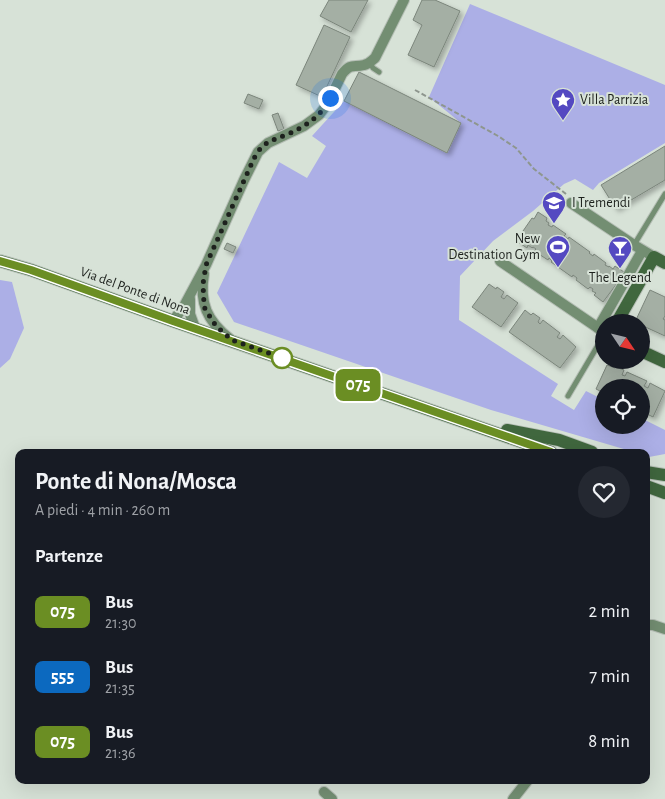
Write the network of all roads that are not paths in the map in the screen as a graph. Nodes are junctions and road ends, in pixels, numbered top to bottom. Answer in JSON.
{"nodes":[{"id":1,"x":404,"y":0,"type":"edge"},
{"id":2,"x":370,"y":62,"type":"junction"},
{"id":3,"x":379,"y":72,"type":"dead end"},
{"id":4,"x":665,"y":194,"type":"edge"},
{"id":5,"x":568,"y":198,"type":"road end"},
{"id":6,"x":638,"y":248,"type":"junction"},
{"id":7,"x":660,"y":260,"type":"edge"},
{"id":8,"x":0,"y":261,"type":"edge"},
{"id":9,"x":500,"y":262,"type":"dead end"},
{"id":10,"x":206,"y":265,"type":"junction"},
{"id":11,"x":190,"y":296,"type":"junction"},
{"id":12,"x":205,"y":309,"type":"junction"},
{"id":13,"x":609,"y":314,"type":"edge"},
{"id":14,"x":623,"y":314,"type":"edge"},
{"id":15,"x":173,"y":321,"type":"junction"},
{"id":16,"x":595,"y":326,"type":"edge"},
{"id":17,"x":195,"y":328,"type":"junction"},
{"id":18,"x":232,"y":340,"type":"junction"},
{"id":19,"x":595,"y":344,"type":"edge"},
{"id":20,"x":650,"y":355,"type":"edge"},
{"id":21,"x":665,"y":362,"type":"edge"},
{"id":22,"x":568,"y":396,"type":"dead end"},
{"id":23,"x":458,"y":420,"type":"junction"},
{"id":24,"x":542,"y":449,"type":"edge"},
{"id":25,"x":584,"y":449,"type":"edge"},
{"id":26,"x":650,"y":473,"type":"edge"},
{"id":27,"x":665,"y":476,"type":"edge"},
{"id":28,"x":650,"y":487,"type":"edge"},
{"id":29,"x":665,"y":493,"type":"edge"},
{"id":30,"x":650,"y":625,"type":"edge"},
{"id":31,"x":665,"y":629,"type":"edge"},
{"id":32,"x":525,"y":784,"type":"edge"},
{"id":33,"x":513,"y":799,"type":"edge"}],
"edges":[{"from":1,"to":2,"type":"street"},
{"from":2,"to":3,"type":"lane"},
{"from":2,"to":10,"type":"street"},
{"from":4,"to":6,"type":"lane"},
{"from":5,"to":6,"type":"street"},
{"from":6,"to":7,"type":"street"},
{"from":6,"to":13,"type":"street"},
{"from":7,"to":14,"type":"main road"},
{"from":8,"to":15,"type":"main road","name":"Via del Ponte di Nona"},
{"from":9,"to":16,"type":"street"},
{"from":10,"to":11,"type":"street"},
{"from":10,"to":12,"type":"street"},
{"from":11,"to":15,"type":"street"},
{"from":11,"to":17,"type":"street"},
{"from":12,"to":17,"type":"street"},
{"from":12,"to":18,"type":"street"},
{"from":15,"to":17,"type":"main road","name":"Via del Ponte di Nona"},
{"from":17,"to":18,"type":"main road","name":"Via del Ponte di Nona"},
{"from":18,"to":23,"type":"main road","name":"Via del Ponte di Nona"},
{"from":19,"to":22,"type":"lane"},
{"from":20,"to":21,"type":"main road"},
{"from":23,"to":24,"type":"main road","name":"Via del Ponte di Nona"},
{"from":23,"to":25,"type":"main road","name":"Via del Ponte di Nona"},
{"from":26,"to":27,"type":"main road"},
{"from":28,"to":29,"type":"main road"},
{"from":30,"to":31,"type":"street"},
{"from":32,"to":33,"type":"street"}]}
